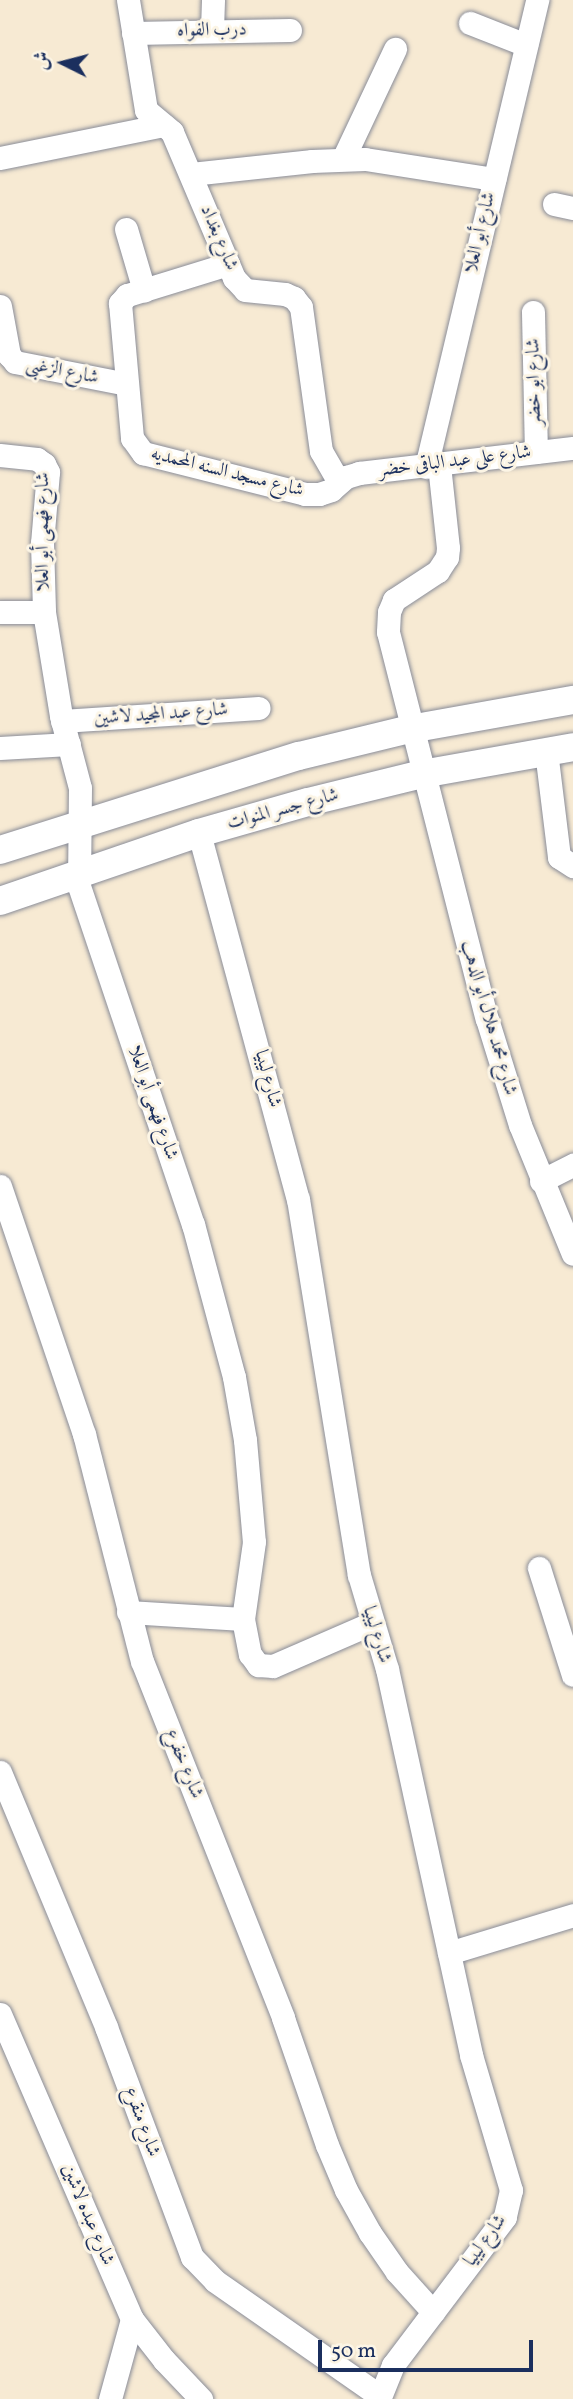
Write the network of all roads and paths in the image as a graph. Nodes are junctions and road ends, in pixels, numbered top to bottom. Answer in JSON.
{"nodes":[{"id":1,"x":128,"y":0,"type":"edge"},
{"id":2,"x":213,"y":0,"type":"edge"},
{"id":3,"x":537,"y":0,"type":"edge"},
{"id":4,"x":470,"y":23,"type":"dead end"},
{"id":5,"x":212,"y":29,"type":"junction"},
{"id":6,"x":290,"y":30,"type":"dead end"},
{"id":7,"x":133,"y":33,"type":"junction"},
{"id":8,"x":526,"y":45,"type":"junction"},
{"id":9,"x":395,"y":49,"type":"dead end"},
{"id":10,"x":164,"y":125,"type":"junction"},
{"id":11,"x":0,"y":158,"type":"edge"},
{"id":12,"x":343,"y":159,"type":"junction"},
{"id":13,"x":191,"y":174,"type":"junction"},
{"id":14,"x":494,"y":179,"type":"junction"},
{"id":15,"x":126,"y":229,"type":"dead end"},
{"id":16,"x":228,"y":264,"type":"junction"},
{"id":17,"x":144,"y":290,"type":"junction"},
{"id":18,"x":0,"y":306,"type":"edge"},
{"id":19,"x":533,"y":312,"type":"dead end"},
{"id":20,"x":127,"y":384,"type":"junction"},
{"id":21,"x":573,"y":448,"type":"edge"},
{"id":22,"x":537,"y":452,"type":"junction"},
{"id":23,"x":0,"y":454,"type":"edge"},
{"id":24,"x":433,"y":466,"type":"junction"},
{"id":25,"x":339,"y":482,"type":"junction"},
{"id":26,"x":0,"y":612,"type":"edge"},
{"id":27,"x":44,"y":612,"type":"junction"},
{"id":28,"x":573,"y":700,"type":"edge"},
{"id":29,"x":260,"y":708,"type":"dead end"},
{"id":30,"x":62,"y":721,"type":"junction"},
{"id":31,"x":410,"y":729,"type":"junction"},
{"id":32,"x":69,"y":744,"type":"junction"},
{"id":33,"x":0,"y":748,"type":"edge"},
{"id":34,"x":559,"y":749,"type":"edge"},
{"id":35,"x":422,"y":775,"type":"junction"},
{"id":36,"x":81,"y":825,"type":"junction"},
{"id":37,"x":199,"y":833,"type":"junction"},
{"id":38,"x":0,"y":850,"type":"edge"},
{"id":39,"x":573,"y":866,"type":"edge"},
{"id":40,"x":78,"y":875,"type":"junction"},
{"id":41,"x":0,"y":901,"type":"edge"},
{"id":42,"x":573,"y":1165,"type":"edge"},
{"id":43,"x":541,"y":1181,"type":"junction"},
{"id":44,"x":0,"y":1186,"type":"edge"},
{"id":45,"x":573,"y":1254,"type":"edge"},
{"id":46,"x":539,"y":1568,"type":"dead end"},
{"id":47,"x":128,"y":1612,"type":"junction"},
{"id":48,"x":243,"y":1619,"type":"junction"},
{"id":49,"x":372,"y":1623,"type":"junction"},
{"id":50,"x":573,"y":1675,"type":"edge"},
{"id":51,"x":0,"y":1772,"type":"edge"},
{"id":52,"x":573,"y":1915,"type":"edge"},
{"id":53,"x":449,"y":1953,"type":"junction"},
{"id":54,"x":0,"y":2014,"type":"edge"},
{"id":55,"x":433,"y":2312,"type":"junction"},
{"id":56,"x":132,"y":2319,"type":"junction"},
{"id":57,"x":379,"y":2398,"type":"edge"},
{"id":58,"x":110,"y":2399,"type":"edge"},
{"id":59,"x":201,"y":2399,"type":"edge"}],
"edges":[{"from":1,"to":7,"type":"street","name":"شارع بغداد"},
{"from":2,"to":5,"type":"street"},
{"from":3,"to":8,"type":"street","name":"شارع أبو العلا"},
{"from":4,"to":8,"type":"street"},
{"from":5,"to":6,"type":"street","name":"درب الفواه"},
{"from":5,"to":7,"type":"street","name":"درب الفواه"},
{"from":7,"to":10,"type":"street","name":"شارع بغداد"},
{"from":8,"to":14,"type":"street","name":"شارع أبو العلا"},
{"from":9,"to":12,"type":"street"},
{"from":10,"to":11,"type":"street"},
{"from":10,"to":13,"type":"street","name":"شارع بغداد"},
{"from":12,"to":13,"type":"street"},
{"from":12,"to":14,"type":"street"},
{"from":13,"to":16,"type":"street","name":"شارع بغداد"},
{"from":14,"to":24,"type":"street","name":"شارع أبو العلا"},
{"from":15,"to":17,"type":"street"},
{"from":16,"to":17,"type":"street"},
{"from":16,"to":25,"type":"street","name":"شارع بغداد"},
{"from":17,"to":20,"type":"street","name":"شارع مسجد السنه المحمديه"},
{"from":18,"to":20,"type":"street","name":"شارع الزغبى"},
{"from":19,"to":22,"type":"street","name":"شارع ابو خضر"},
{"from":20,"to":25,"type":"street","name":"شارع مسجد السنه المحمديه"},
{"from":21,"to":22,"type":"street","name":"شارع على عبد الباقى خضر"},
{"from":22,"to":24,"type":"street","name":"شارع على عبد الباقى خضر"},
{"from":23,"to":27,"type":"street","name":"شارع فهمى أبو العلا"},
{"from":24,"to":25,"type":"street","name":"شارع على عبد الباقى خضر"},
{"from":24,"to":31,"type":"street"},
{"from":26,"to":27,"type":"street"},
{"from":27,"to":30,"type":"street","name":"شارع فهمى أبو العلا"},
{"from":28,"to":31,"type":"street"},
{"from":29,"to":30,"type":"street","name":"شارع عبد المجيد لاشين"},
{"from":30,"to":32,"type":"street","name":"شارع فهمى أبو العلا"},
{"from":31,"to":35,"type":"street","name":"شارع محمد هلال أبو الدهب"},
{"from":31,"to":36,"type":"street"},
{"from":32,"to":33,"type":"street"},
{"from":32,"to":36,"type":"street","name":"شارع فهمى أبو العلا"},
{"from":34,"to":35,"type":"street","name":"شارع جسر المنوات"},
{"from":34,"to":39,"type":"street"},
{"from":35,"to":37,"type":"street","name":"شارع جسر المنوات"},
{"from":35,"to":43,"type":"street","name":"شارع محمد هلال أبو الدهب"},
{"from":36,"to":38,"type":"street"},
{"from":36,"to":40,"type":"street","name":"شارع فهمى أبو العلا"},
{"from":37,"to":40,"type":"street","name":"شارع جسر المنوات"},
{"from":37,"to":49,"type":"street","name":"شارع ليبيا"},
{"from":40,"to":41,"type":"street","name":"شارع جسر المنوات"},
{"from":40,"to":48,"type":"street","name":"شارع فهمى أبو العلا"},
{"from":42,"to":43,"type":"street"},
{"from":43,"to":45,"type":"street","name":"شارع محمد هلال أبو الدهب"},
{"from":44,"to":47,"type":"street","name":"شارع خفرع"},
{"from":46,"to":50,"type":"street"},
{"from":47,"to":48,"type":"street"},
{"from":47,"to":55,"type":"street","name":"شارع خفرع"},
{"from":48,"to":49,"type":"street","name":"شارع فهمى أبو العلا"},
{"from":49,"to":53,"type":"street","name":"شارع ليبيا"},
{"from":51,"to":57,"type":"street","name":"شارع منقرع"},
{"from":52,"to":53,"type":"street"},
{"from":53,"to":55,"type":"street","name":"شارع ليبيا"},
{"from":54,"to":56,"type":"street","name":"شارع عبده لاشين"},
{"from":55,"to":57,"type":"street","name":"شارع ليبيا"},
{"from":56,"to":58,"type":"street"},
{"from":56,"to":59,"type":"street","name":"شارع عبده لاشين"}]}
